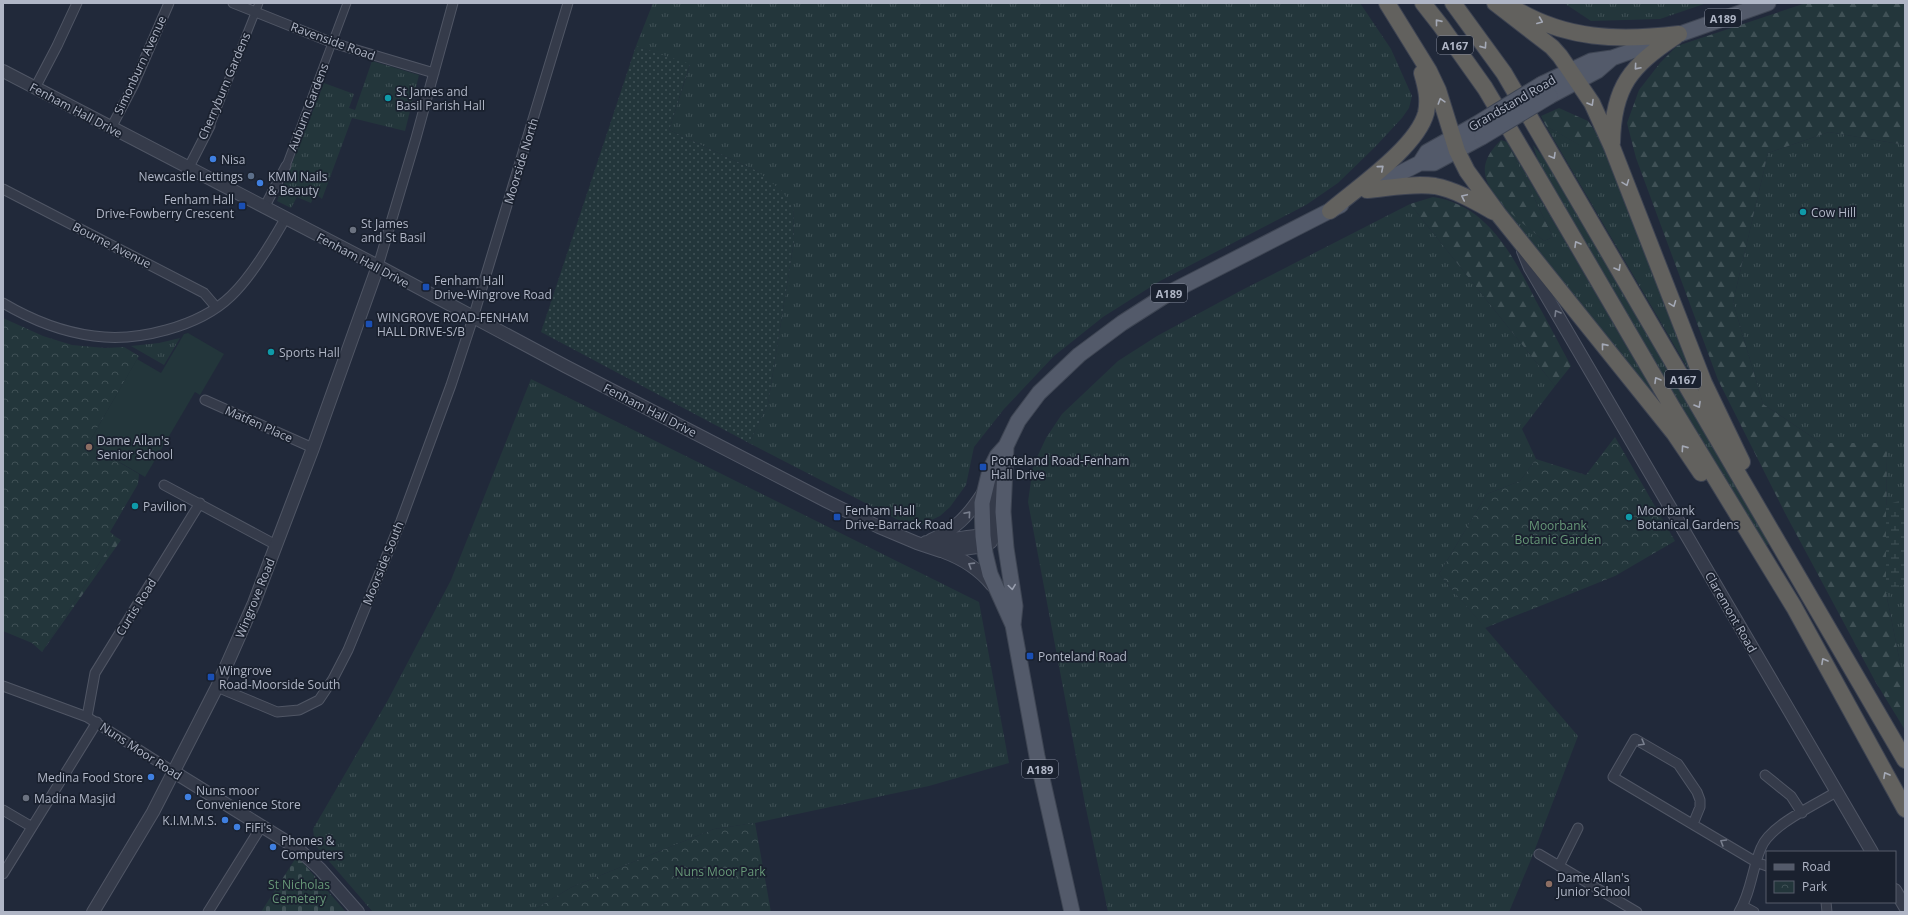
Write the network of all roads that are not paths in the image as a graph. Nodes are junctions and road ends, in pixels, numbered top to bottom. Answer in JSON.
{"nodes":[{"id":1,"x":77,"y":3,"type":"edge"},
{"id":2,"x":169,"y":3,"type":"edge"},
{"id":3,"x":233,"y":3,"type":"edge"},
{"id":4,"x":348,"y":3,"type":"edge"},
{"id":5,"x":453,"y":3,"type":"edge"},
{"id":6,"x":568,"y":3,"type":"edge"},
{"id":7,"x":1387,"y":3,"type":"edge"},
{"id":8,"x":1423,"y":3,"type":"edge"},
{"id":9,"x":1453,"y":3,"type":"edge"},
{"id":10,"x":1495,"y":3,"type":"edge"},
{"id":11,"x":1505,"y":3,"type":"edge"},
{"id":12,"x":1768,"y":3,"type":"edge"},
{"id":13,"x":257,"y":7,"type":"edge"},
{"id":14,"x":1679,"y":34,"type":"junction"},
{"id":15,"x":332,"y":42,"type":"junction"},
{"id":16,"x":1414,"y":45,"type":"junction"},
{"id":17,"x":3,"y":71,"type":"edge"},
{"id":18,"x":434,"y":73,"type":"junction"},
{"id":19,"x":1574,"y":76,"type":"junction"},
{"id":20,"x":35,"y":88,"type":"junction"},
{"id":21,"x":210,"y":126,"type":"joint"},
{"id":22,"x":111,"y":128,"type":"junction"},
{"id":23,"x":1454,"y":144,"type":"junction"},
{"id":24,"x":1612,"y":147,"type":"junction"},
{"id":25,"x":286,"y":166,"type":"joint"},
{"id":26,"x":188,"y":169,"type":"junction"},
{"id":27,"x":3,"y":189,"type":"edge"},
{"id":28,"x":1367,"y":190,"type":"junction"},
{"id":29,"x":264,"y":208,"type":"junction"},
{"id":30,"x":1330,"y":211,"type":"junction"},
{"id":31,"x":1499,"y":215,"type":"junction"},
{"id":32,"x":284,"y":219,"type":"junction"},
{"id":33,"x":1515,"y":235,"type":"junction"},
{"id":34,"x":378,"y":266,"type":"junction"},
{"id":35,"x":3,"y":303,"type":"edge"},
{"id":36,"x":216,"y":307,"type":"junction"},
{"id":37,"x":473,"y":318,"type":"junction"},
{"id":38,"x":205,"y":400,"type":"dead end"},
{"id":39,"x":313,"y":448,"type":"junction"},
{"id":40,"x":1005,"y":450,"type":"junction"},
{"id":41,"x":164,"y":485,"type":"dead end"},
{"id":42,"x":983,"y":493,"type":"junction"},
{"id":43,"x":200,"y":504,"type":"junction"},
{"id":44,"x":987,"y":540,"type":"junction"},
{"id":45,"x":921,"y":543,"type":"junction"},
{"id":46,"x":276,"y":545,"type":"junction"},
{"id":47,"x":1006,"y":548,"type":"junction"},
{"id":48,"x":941,"y":551,"type":"junction"},
{"id":49,"x":996,"y":589,"type":"junction"},
{"id":50,"x":1805,"y":591,"type":"junction"},
{"id":51,"x":1794,"y":607,"type":"junction"},
{"id":52,"x":1013,"y":625,"type":"junction"},
{"id":53,"x":3,"y":686,"type":"edge"},
{"id":54,"x":217,"y":687,"type":"junction"},
{"id":55,"x":87,"y":717,"type":"junction"},
{"id":56,"x":97,"y":722,"type":"junction"},
{"id":57,"x":1905,"y":760,"type":"edge"},
{"id":58,"x":174,"y":772,"type":"junction"},
{"id":59,"x":1765,"y":775,"type":"dead end"},
{"id":60,"x":1836,"y":792,"type":"junction"},
{"id":61,"x":1905,"y":809,"type":"edge"},
{"id":62,"x":3,"y":810,"type":"edge"},
{"id":63,"x":1802,"y":813,"type":"junction"},
{"id":64,"x":1693,"y":824,"type":"junction"},
{"id":65,"x":260,"y":826,"type":"junction"},
{"id":66,"x":32,"y":827,"type":"junction"},
{"id":67,"x":1578,"y":828,"type":"dead end"},
{"id":68,"x":1871,"y":851,"type":"edge"},
{"id":69,"x":1539,"y":854,"type":"dead end"},
{"id":70,"x":1756,"y":862,"type":"junction"},
{"id":71,"x":1559,"y":866,"type":"junction"},
{"id":72,"x":1766,"y":866,"type":"edge"},
{"id":73,"x":3,"y":874,"type":"edge"},
{"id":74,"x":1896,"y":892,"type":"edge"},
{"id":75,"x":1905,"y":907,"type":"edge"},
{"id":76,"x":1741,"y":909,"type":"edge"},
{"id":77,"x":93,"y":912,"type":"edge"},
{"id":78,"x":208,"y":912,"type":"edge"},
{"id":79,"x":358,"y":912,"type":"edge"},
{"id":80,"x":1072,"y":912,"type":"edge"},
{"id":81,"x":1637,"y":912,"type":"edge"},
{"id":82,"x":1754,"y":912,"type":"edge"}],
"edges":[{"from":1,"to":20,"type":"street"},
{"from":2,"to":22,"type":"street","name":"Simonburn Avenue"},
{"from":3,"to":13,"type":"street","name":"Ravenside Road"},
{"from":4,"to":15,"type":"street","name":"Auburn Gardens"},
{"from":5,"to":18,"type":"street"},
{"from":6,"to":37,"type":"street","name":"Moorside North"},
{"from":7,"to":16,"type":"highway"},
{"from":51,"to":8,"type":"highway","number":"A167","one_way":true},
{"from":9,"to":50,"type":"highway","number":"A167","one_way":true},
{"from":10,"to":19,"type":"highway"},
{"from":11,"to":14,"type":"highway","one_way":true},
{"from":12,"to":14,"type":"main road","name":"Grandstand Road","number":"A189"},
{"from":13,"to":15,"type":"street","name":"Ravenside Road"},
{"from":13,"to":21,"type":"street","name":"Cherryburn Gardens"},
{"from":14,"to":19,"type":"main road","name":"Grandstand Road","number":"A189"},
{"from":14,"to":24,"type":"highway","one_way":true},
{"from":15,"to":18,"type":"street","name":"Ravenside Road"},
{"from":15,"to":25,"type":"street","name":"Auburn Gardens"},
{"from":23,"to":16,"type":"highway","one_way":true},
{"from":30,"to":16,"type":"highway","one_way":true},
{"from":17,"to":20,"type":"street","name":"Fenham Hall Drive"},
{"from":18,"to":34,"type":"street"},
{"from":19,"to":23,"type":"main road","name":"Grandstand Road","number":"A189","bridge":true},
{"from":19,"to":24,"type":"highway","one_way":true},
{"from":20,"to":22,"type":"street","name":"Fenham Hall Drive"},
{"from":21,"to":26,"type":"street","name":"Cherryburn Gardens"},
{"from":22,"to":26,"type":"street","name":"Fenham Hall Drive"},
{"from":23,"to":28,"type":"main road","name":"Grandstand Road","number":"A189"},
{"from":23,"to":31,"type":"highway"},
{"from":24,"to":50,"type":"highway","one_way":true},
{"from":25,"to":29,"type":"street","name":"Auburn Gardens"},
{"from":26,"to":29,"type":"street","name":"Fenham Hall Drive"},
{"from":27,"to":36,"type":"street","name":"Bourne Avenue"},
{"from":28,"to":30,"type":"main road","name":"Grandstand Road","number":"A189"},
{"from":31,"to":28,"type":"highway","one_way":true},
{"from":29,"to":32,"type":"street","name":"Fenham Hall Drive"},
{"from":30,"to":40,"type":"main road","name":"Grandstand Road","number":"A189"},
{"from":31,"to":33,"type":"highway"},
{"from":32,"to":34,"type":"street","name":"Fenham Hall Drive"},
{"from":32,"to":36,"type":"street"},
{"from":51,"to":33,"type":"highway","one_way":true},
{"from":60,"to":33,"type":"street","name":"Claremont Road","one_way":true},
{"from":34,"to":37,"type":"street","name":"Fenham Hall Drive"},
{"from":34,"to":39,"type":"street","name":"Wingrove Road"},
{"from":35,"to":36,"type":"street"},
{"from":37,"to":45,"type":"street","name":"Fenham Hall Drive"},
{"from":37,"to":54,"type":"street","name":"Moorside South"},
{"from":38,"to":39,"type":"street","name":"Matfen Place"},
{"from":39,"to":46,"type":"street","name":"Wingrove Road"},
{"from":40,"to":42,"type":"main road","number":"A189"},
{"from":40,"to":44,"type":"street"},
{"from":40,"to":47,"type":"main road","number":"A189"},
{"from":41,"to":43,"type":"street"},
{"from":42,"to":44,"type":"main road","number":"A189"},
{"from":45,"to":42,"type":"street","one_way":true},
{"from":43,"to":46,"type":"street"},
{"from":43,"to":55,"type":"street","name":"Curtis Road"},
{"from":44,"to":45,"type":"street","name":"Fenham Hall Drive"},
{"from":44,"to":47,"type":"street"},
{"from":44,"to":48,"type":"street","name":"Fenham Hall Drive"},
{"from":44,"to":49,"type":"main road","number":"A189"},
{"from":45,"to":48,"type":"street","name":"Fenham Hall Drive"},
{"from":46,"to":54,"type":"street","name":"Wingrove Road"},
{"from":47,"to":52,"type":"main road","number":"A189","one_way":true},
{"from":49,"to":48,"type":"street","one_way":true},
{"from":49,"to":52,"type":"main road","number":"A189"},
{"from":50,"to":57,"type":"highway","number":"A167"},
{"from":61,"to":51,"type":"highway","number":"A167","one_way":true},
{"from":52,"to":80,"type":"main road","number":"A189"},
{"from":53,"to":55,"type":"street","name":"Nuns Moor Road"},
{"from":54,"to":58,"type":"street","name":"Wingrove Road"},
{"from":55,"to":56,"type":"street","name":"Nuns Moor Road"},
{"from":56,"to":58,"type":"street","name":"Nuns Moor Road"},
{"from":56,"to":66,"type":"street"},
{"from":58,"to":65,"type":"street","name":"Nuns Moor Road"},
{"from":58,"to":77,"type":"street","name":"Wingrove Road"},
{"from":59,"to":63,"type":"street"},
{"from":60,"to":63,"type":"street"},
{"from":60,"to":68,"type":"street","name":"Claremont Road"},
{"from":62,"to":66,"type":"street"},
{"from":63,"to":70,"type":"street"},
{"from":64,"to":64,"type":"street","one_way":true},
{"from":70,"to":64,"type":"street","one_way":true},
{"from":65,"to":78,"type":"street"},
{"from":65,"to":79,"type":"street","name":"Nuns Moor Road"},
{"from":66,"to":73,"type":"street"},
{"from":67,"to":71,"type":"street"},
{"from":69,"to":71,"type":"street"},
{"from":70,"to":72,"type":"street"},
{"from":70,"to":76,"type":"street"},
{"from":71,"to":81,"type":"street"},
{"from":74,"to":75,"type":"street"},
{"from":76,"to":82,"type":"street"}]}
